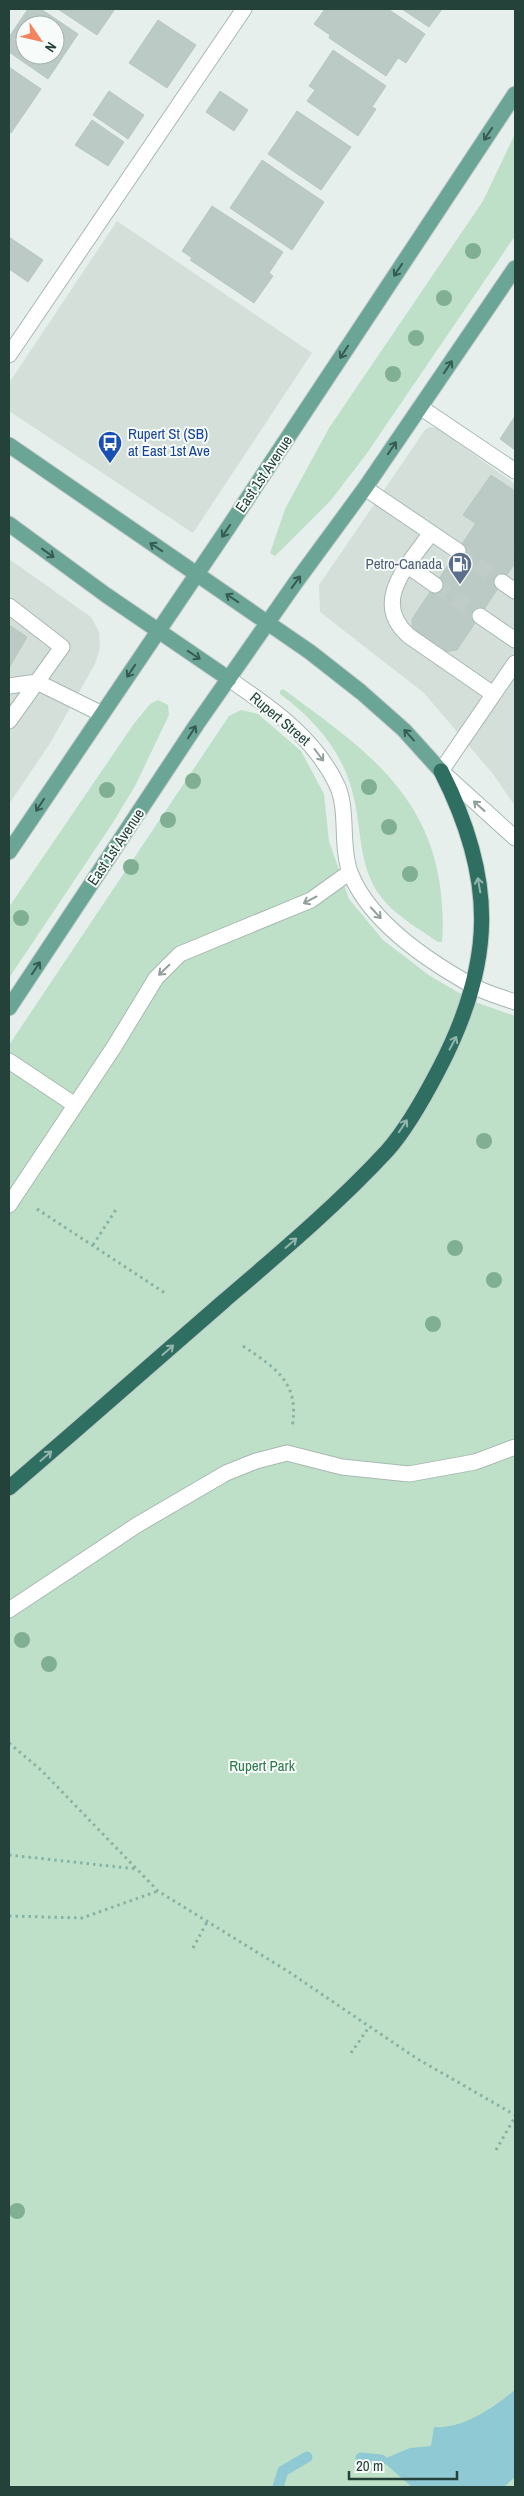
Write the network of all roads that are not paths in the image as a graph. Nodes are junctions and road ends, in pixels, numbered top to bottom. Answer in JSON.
{"nodes":[{"id":1,"x":244,"y":9,"type":"edge"},
{"id":2,"x":515,"y":94,"type":"edge"},
{"id":3,"x":515,"y":268,"type":"edge"},
{"id":4,"x":9,"y":355,"type":"edge"},
{"id":5,"x":420,"y":407,"type":"junction"},
{"id":6,"x":9,"y":445,"type":"edge"},
{"id":7,"x":515,"y":471,"type":"edge"},
{"id":8,"x":365,"y":488,"type":"junction"},
{"id":9,"x":9,"y":524,"type":"edge"},
{"id":10,"x":431,"y":533,"type":"junction"},
{"id":11,"x":458,"y":551,"type":"tunnel mouth"},
{"id":12,"x":408,"y":566,"type":"junction"},
{"id":13,"x":197,"y":574,"type":"junction"},
{"id":14,"x":502,"y":582,"type":"tunnel mouth"},
{"id":15,"x":435,"y":585,"type":"tunnel mouth"},
{"id":16,"x":515,"y":591,"type":"edge"},
{"id":17,"x":9,"y":606,"type":"edge"},
{"id":18,"x":480,"y":616,"type":"tunnel mouth"},
{"id":19,"x":268,"y":622,"type":"junction"},
{"id":20,"x":159,"y":631,"type":"junction"},
{"id":21,"x":515,"y":640,"type":"edge"},
{"id":22,"x":515,"y":663,"type":"edge"},
{"id":23,"x":229,"y":679,"type":"junction"},
{"id":24,"x":36,"y":682,"type":"junction"},
{"id":25,"x":9,"y":686,"type":"edge"},
{"id":26,"x":493,"y":694,"type":"junction"},
{"id":27,"x":102,"y":714,"type":"junction"},
{"id":28,"x":9,"y":721,"type":"edge"},
{"id":29,"x":441,"y":771,"type":"junction"},
{"id":30,"x":515,"y":838,"type":"edge"},
{"id":31,"x":9,"y":852,"type":"edge"},
{"id":32,"x":350,"y":872,"type":"junction"},
{"id":33,"x":474,"y":986,"type":"junction"},
{"id":34,"x":515,"y":1002,"type":"edge"},
{"id":35,"x":9,"y":1008,"type":"edge"},
{"id":36,"x":9,"y":1061,"type":"edge"},
{"id":37,"x":75,"y":1105,"type":"junction"},
{"id":38,"x":12,"y":1200,"type":"edge"},
{"id":39,"x":515,"y":1447,"type":"edge"},
{"id":40,"x":9,"y":1488,"type":"edge"},
{"id":41,"x":9,"y":1610,"type":"edge"}],
"edges":[{"from":1,"to":4,"type":"street"},
{"from":2,"to":13,"type":"main road","name":"East 1st Avenue","one_way":true},
{"from":5,"to":3,"type":"main road","name":"East 1st Avenue","one_way":true},
{"from":5,"to":7,"type":"street"},
{"from":8,"to":5,"type":"main road","name":"East 1st Avenue","one_way":true},
{"from":13,"to":6,"type":"main road","one_way":true},
{"from":8,"to":10,"type":"street"},
{"from":19,"to":8,"type":"main road","name":"East 1st Avenue","one_way":true},
{"from":9,"to":20,"type":"main road","name":"Rupert Street","one_way":true},
{"from":10,"to":11,"type":"street"},
{"from":10,"to":12,"type":"street"},
{"from":12,"to":15,"type":"street"},
{"from":12,"to":26,"type":"street"},
{"from":19,"to":13,"type":"main road","one_way":true},
{"from":13,"to":20,"type":"main road","name":"East 1st Avenue"},
{"from":14,"to":16,"type":"street"},
{"from":17,"to":24,"type":"street"},
{"from":18,"to":21,"type":"street"},
{"from":19,"to":23,"type":"main road","name":"East 1st Avenue"},
{"from":29,"to":19,"type":"main road","one_way":true},
{"from":20,"to":23,"type":"main road","name":"Rupert Street","one_way":true},
{"from":20,"to":27,"type":"main road","name":"East 1st Avenue","one_way":true},
{"from":22,"to":26,"type":"street"},
{"from":23,"to":32,"type":"street","name":"Rupert Street","one_way":true},
{"from":35,"to":23,"type":"main road","name":"East 1st Avenue","one_way":true},
{"from":24,"to":25,"type":"street"},
{"from":24,"to":27,"type":"street"},
{"from":24,"to":28,"type":"street"},
{"from":26,"to":29,"type":"street"},
{"from":27,"to":31,"type":"main road","name":"East 1st Avenue","one_way":true},
{"from":30,"to":29,"type":"street","one_way":true},
{"from":33,"to":29,"type":"highway","one_way":true},
{"from":32,"to":33,"type":"street","name":"Rupert Street","one_way":true},
{"from":32,"to":37,"type":"street","one_way":true},
{"from":33,"to":34,"type":"street","name":"Rupert Street"},
{"from":40,"to":33,"type":"highway","one_way":true},
{"from":36,"to":37,"type":"street"},
{"from":37,"to":38,"type":"street"},
{"from":39,"to":41,"type":"street"}]}
